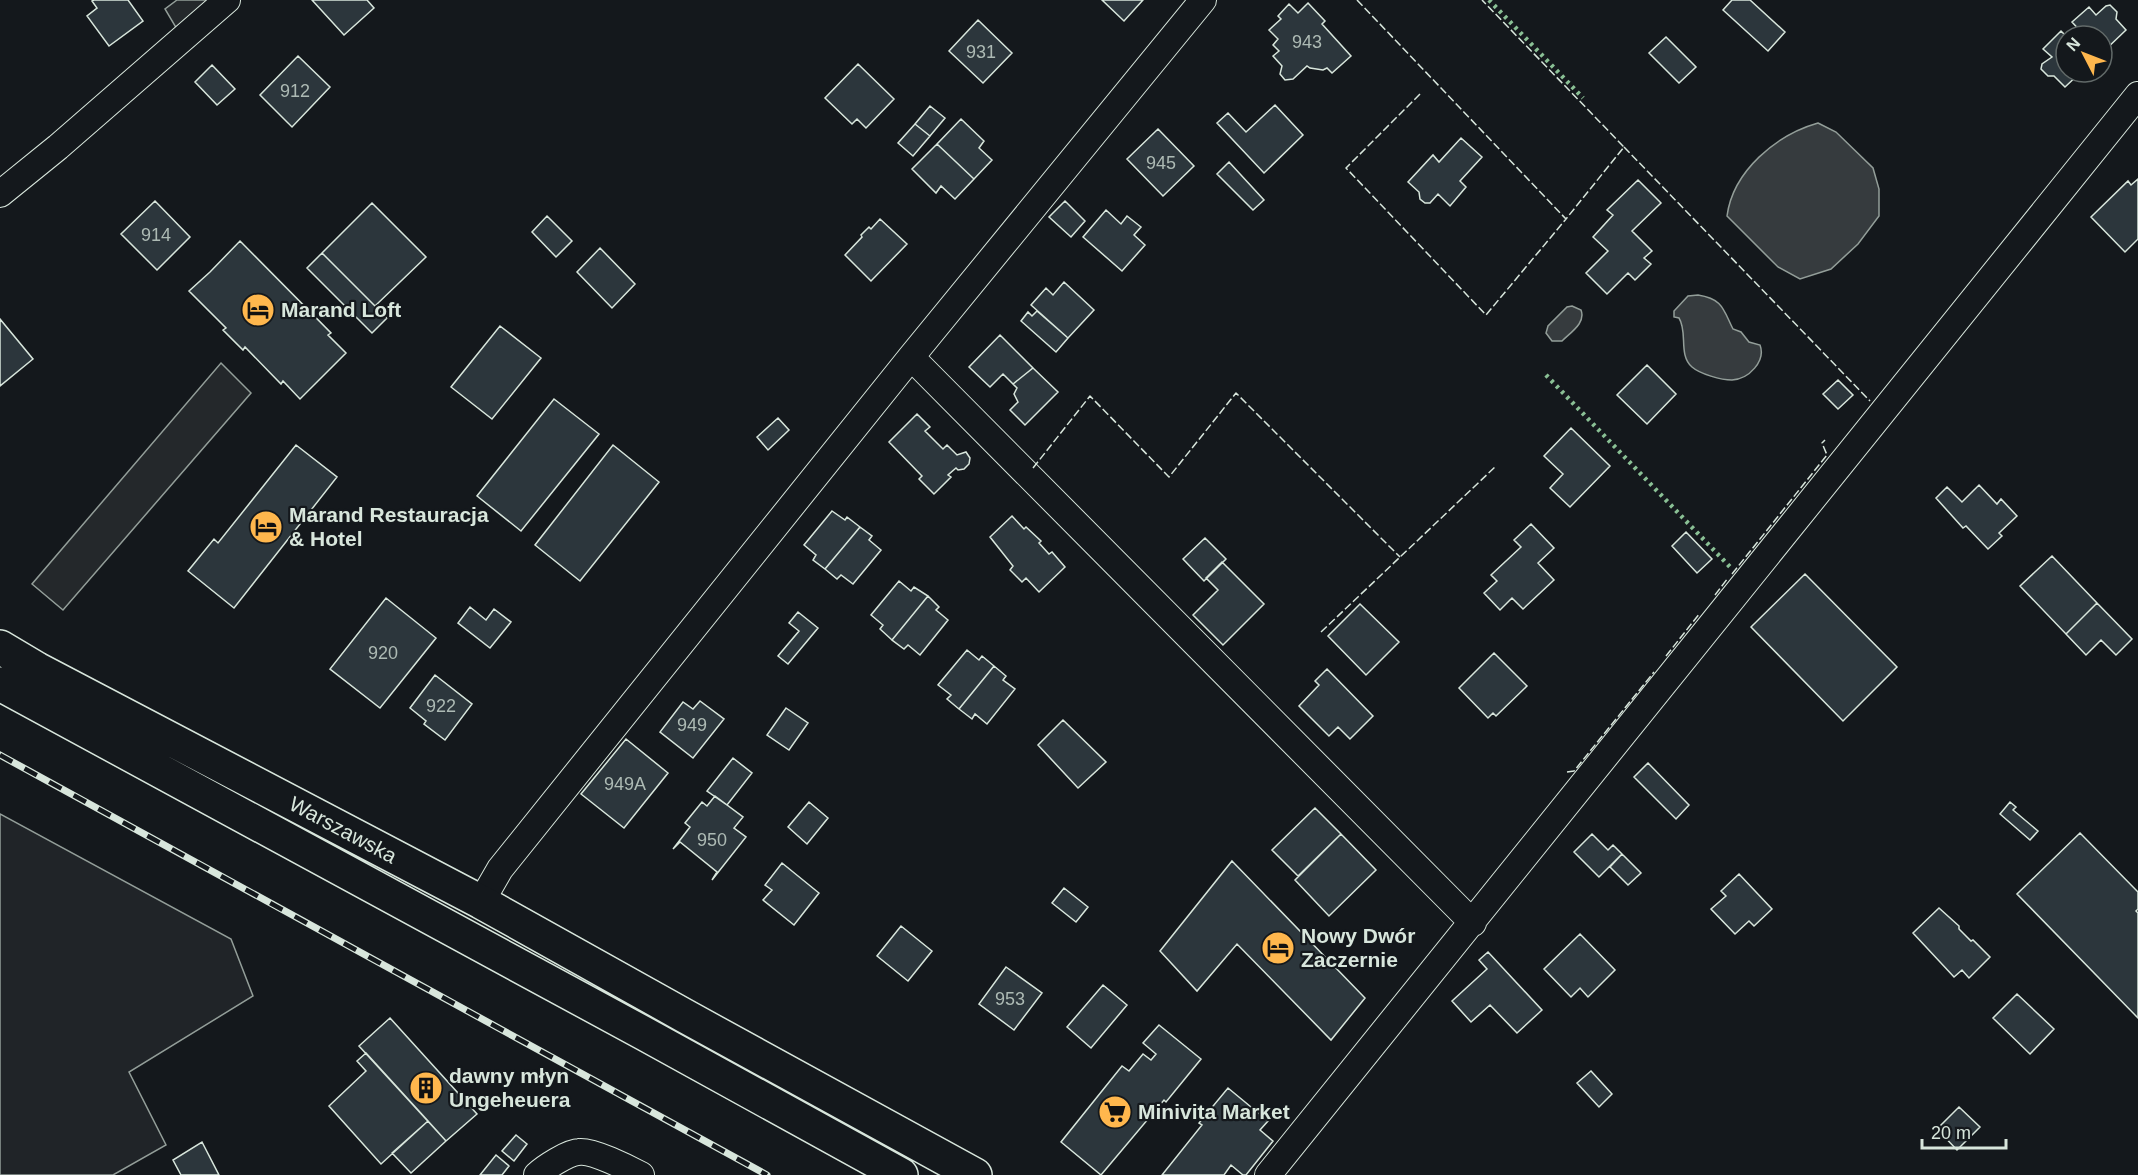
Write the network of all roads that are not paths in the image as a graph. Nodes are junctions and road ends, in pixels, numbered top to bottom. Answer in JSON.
{"nodes":[{"id":1,"x":227,"y":0,"type":"edge"},
{"id":2,"x":1203,"y":0,"type":"edge"},
{"id":3,"x":2138,"y":95,"type":"edge"},
{"id":4,"x":0,"y":194,"type":"edge"},
{"id":5,"x":911,"y":357,"type":"junction"},
{"id":6,"x":0,"y":647,"type":"edge"},
{"id":7,"x":0,"y":684,"type":"edge"},
{"id":8,"x":481,"y":902,"type":"junction"},
{"id":9,"x":1473,"y":923,"type":"junction"},
{"id":10,"x":537,"y":1175,"type":"edge"},
{"id":11,"x":641,"y":1175,"type":"edge"},
{"id":12,"x":901,"y":1175,"type":"edge"},
{"id":13,"x":975,"y":1175,"type":"edge"},
{"id":14,"x":1268,"y":1175,"type":"edge"}],
"edges":[{"from":1,"to":4,"type":"street"},
{"from":2,"to":5,"type":"street"},
{"from":3,"to":9,"type":"street"},
{"from":5,"to":8,"type":"street"},
{"from":5,"to":9,"type":"street"},
{"from":6,"to":8,"type":"main road","name":"Warszawska"},
{"from":7,"to":12,"type":"main road","name":"Warszawska"},
{"from":8,"to":13,"type":"main road","name":"Warszawska"},
{"from":9,"to":14,"type":"street"},
{"from":10,"to":11,"type":"street"}]}
